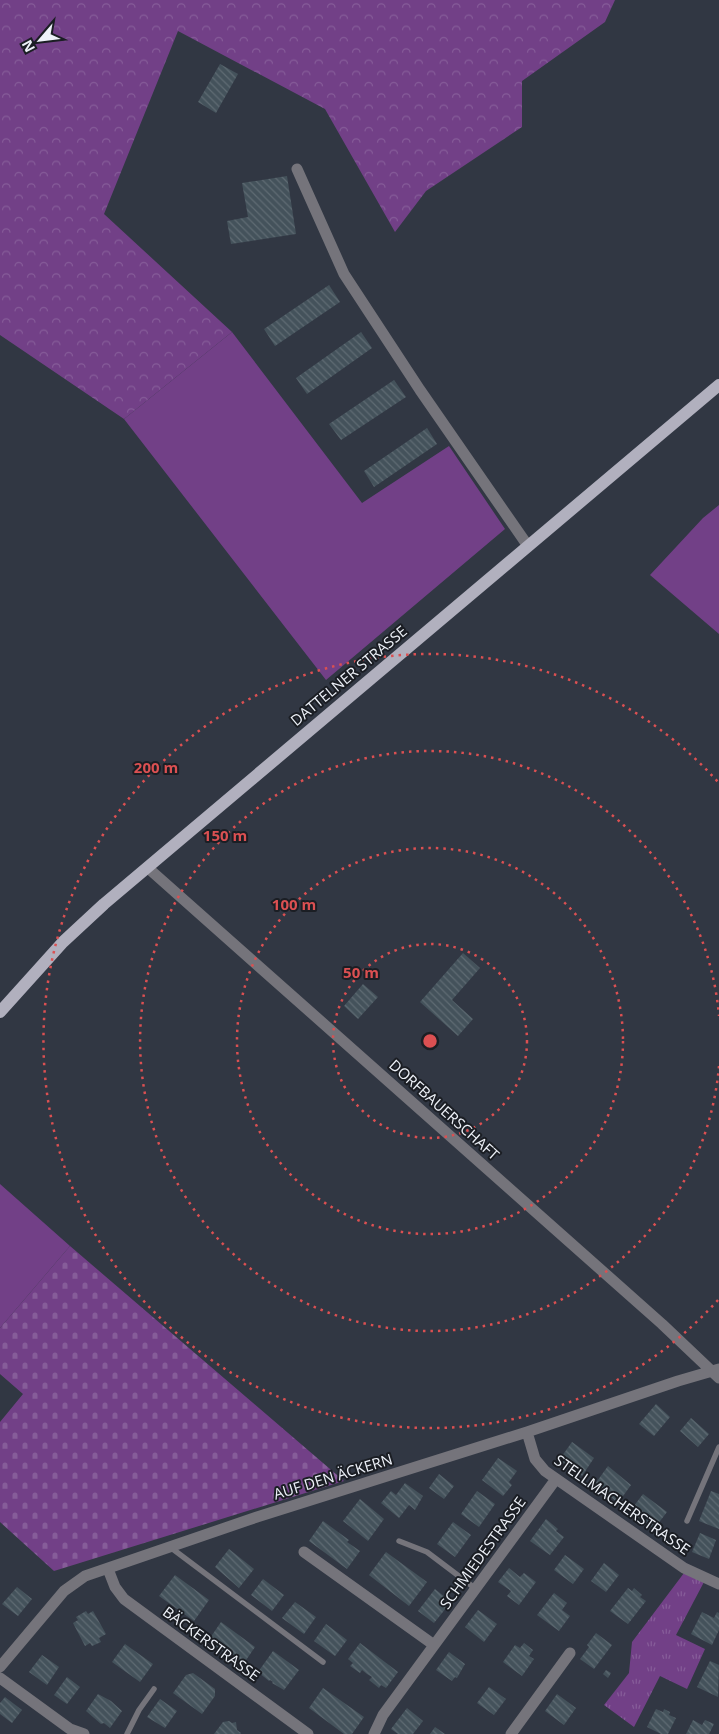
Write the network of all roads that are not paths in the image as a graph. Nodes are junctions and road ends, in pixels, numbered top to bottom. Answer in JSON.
{"nodes":[{"id":1,"x":297,"y":169,"type":"dead end"},
{"id":2,"x":719,"y":385,"type":"edge"},
{"id":3,"x":528,"y":546,"type":"junction"},
{"id":4,"x":148,"y":868,"type":"junction"},
{"id":5,"x":4,"y":999,"type":"edge"},
{"id":6,"x":0,"y":1012,"type":"edge"},
{"id":7,"x":716,"y":1373,"type":"edge"},
{"id":8,"x":527,"y":1432,"type":"junction"},
{"id":9,"x":719,"y":1447,"type":"edge"},
{"id":10,"x":556,"y":1479,"type":"junction"},
{"id":11,"x":687,"y":1521,"type":"dead end"},
{"id":12,"x":398,"y":1541,"type":"dead end"},
{"id":13,"x":170,"y":1547,"type":"junction"},
{"id":14,"x":304,"y":1552,"type":"dead end"},
{"id":15,"x":108,"y":1569,"type":"junction"},
{"id":16,"x":719,"y":1584,"type":"edge"},
{"id":17,"x":476,"y":1589,"type":"junction"},
{"id":18,"x":434,"y":1645,"type":"junction"},
{"id":19,"x":570,"y":1653,"type":"dead end"},
{"id":20,"x":323,"y":1662,"type":"dead end"},
{"id":21,"x":0,"y":1667,"type":"edge"},
{"id":22,"x":0,"y":1678,"type":"edge"},
{"id":23,"x":154,"y":1689,"type":"dead end"},
{"id":24,"x":84,"y":1734,"type":"edge"},
{"id":25,"x":127,"y":1734,"type":"edge"},
{"id":26,"x":308,"y":1734,"type":"edge"},
{"id":27,"x":374,"y":1734,"type":"edge"},
{"id":28,"x":511,"y":1734,"type":"edge"}],
"edges":[{"from":1,"to":3,"type":"street"},
{"from":2,"to":3,"type":"main road","name":"DATTELNER STRASSE"},
{"from":3,"to":4,"type":"main road","name":"DATTELNER STRASSE"},
{"from":4,"to":5,"type":"main road","name":"DATTELNER STRASSE"},
{"from":4,"to":7,"type":"street","name":"DORFBAUERSCHAFT"},
{"from":5,"to":6,"type":"main road","name":"DATTELNER STRASSE"},
{"from":7,"to":8,"type":"street","name":"AUF DEN ÄCKERN"},
{"from":8,"to":10,"type":"street","name":"STELLMACHERSTRASSE"},
{"from":8,"to":13,"type":"street","name":"AUF DEN ÄCKERN"},
{"from":9,"to":11,"type":"lane"},
{"from":10,"to":16,"type":"street","name":"STELLMACHERSTRASSE"},
{"from":10,"to":17,"type":"street","name":"SCHMIEDESTRASSE"},
{"from":12,"to":17,"type":"lane"},
{"from":13,"to":15,"type":"street","name":"AUF DEN ÄCKERN"},
{"from":13,"to":20,"type":"lane"},
{"from":14,"to":18,"type":"street"},
{"from":15,"to":21,"type":"street","name":"AUF DEN ÄCKERN"},
{"from":15,"to":26,"type":"street","name":"BÄCKERSTRASSE"},
{"from":17,"to":18,"type":"street","name":"SCHMIEDESTRASSE"},
{"from":18,"to":27,"type":"street","name":"SCHMIEDESTRASSE"},
{"from":19,"to":28,"type":"street"},
{"from":22,"to":24,"type":"street"},
{"from":23,"to":25,"type":"lane"}]}
